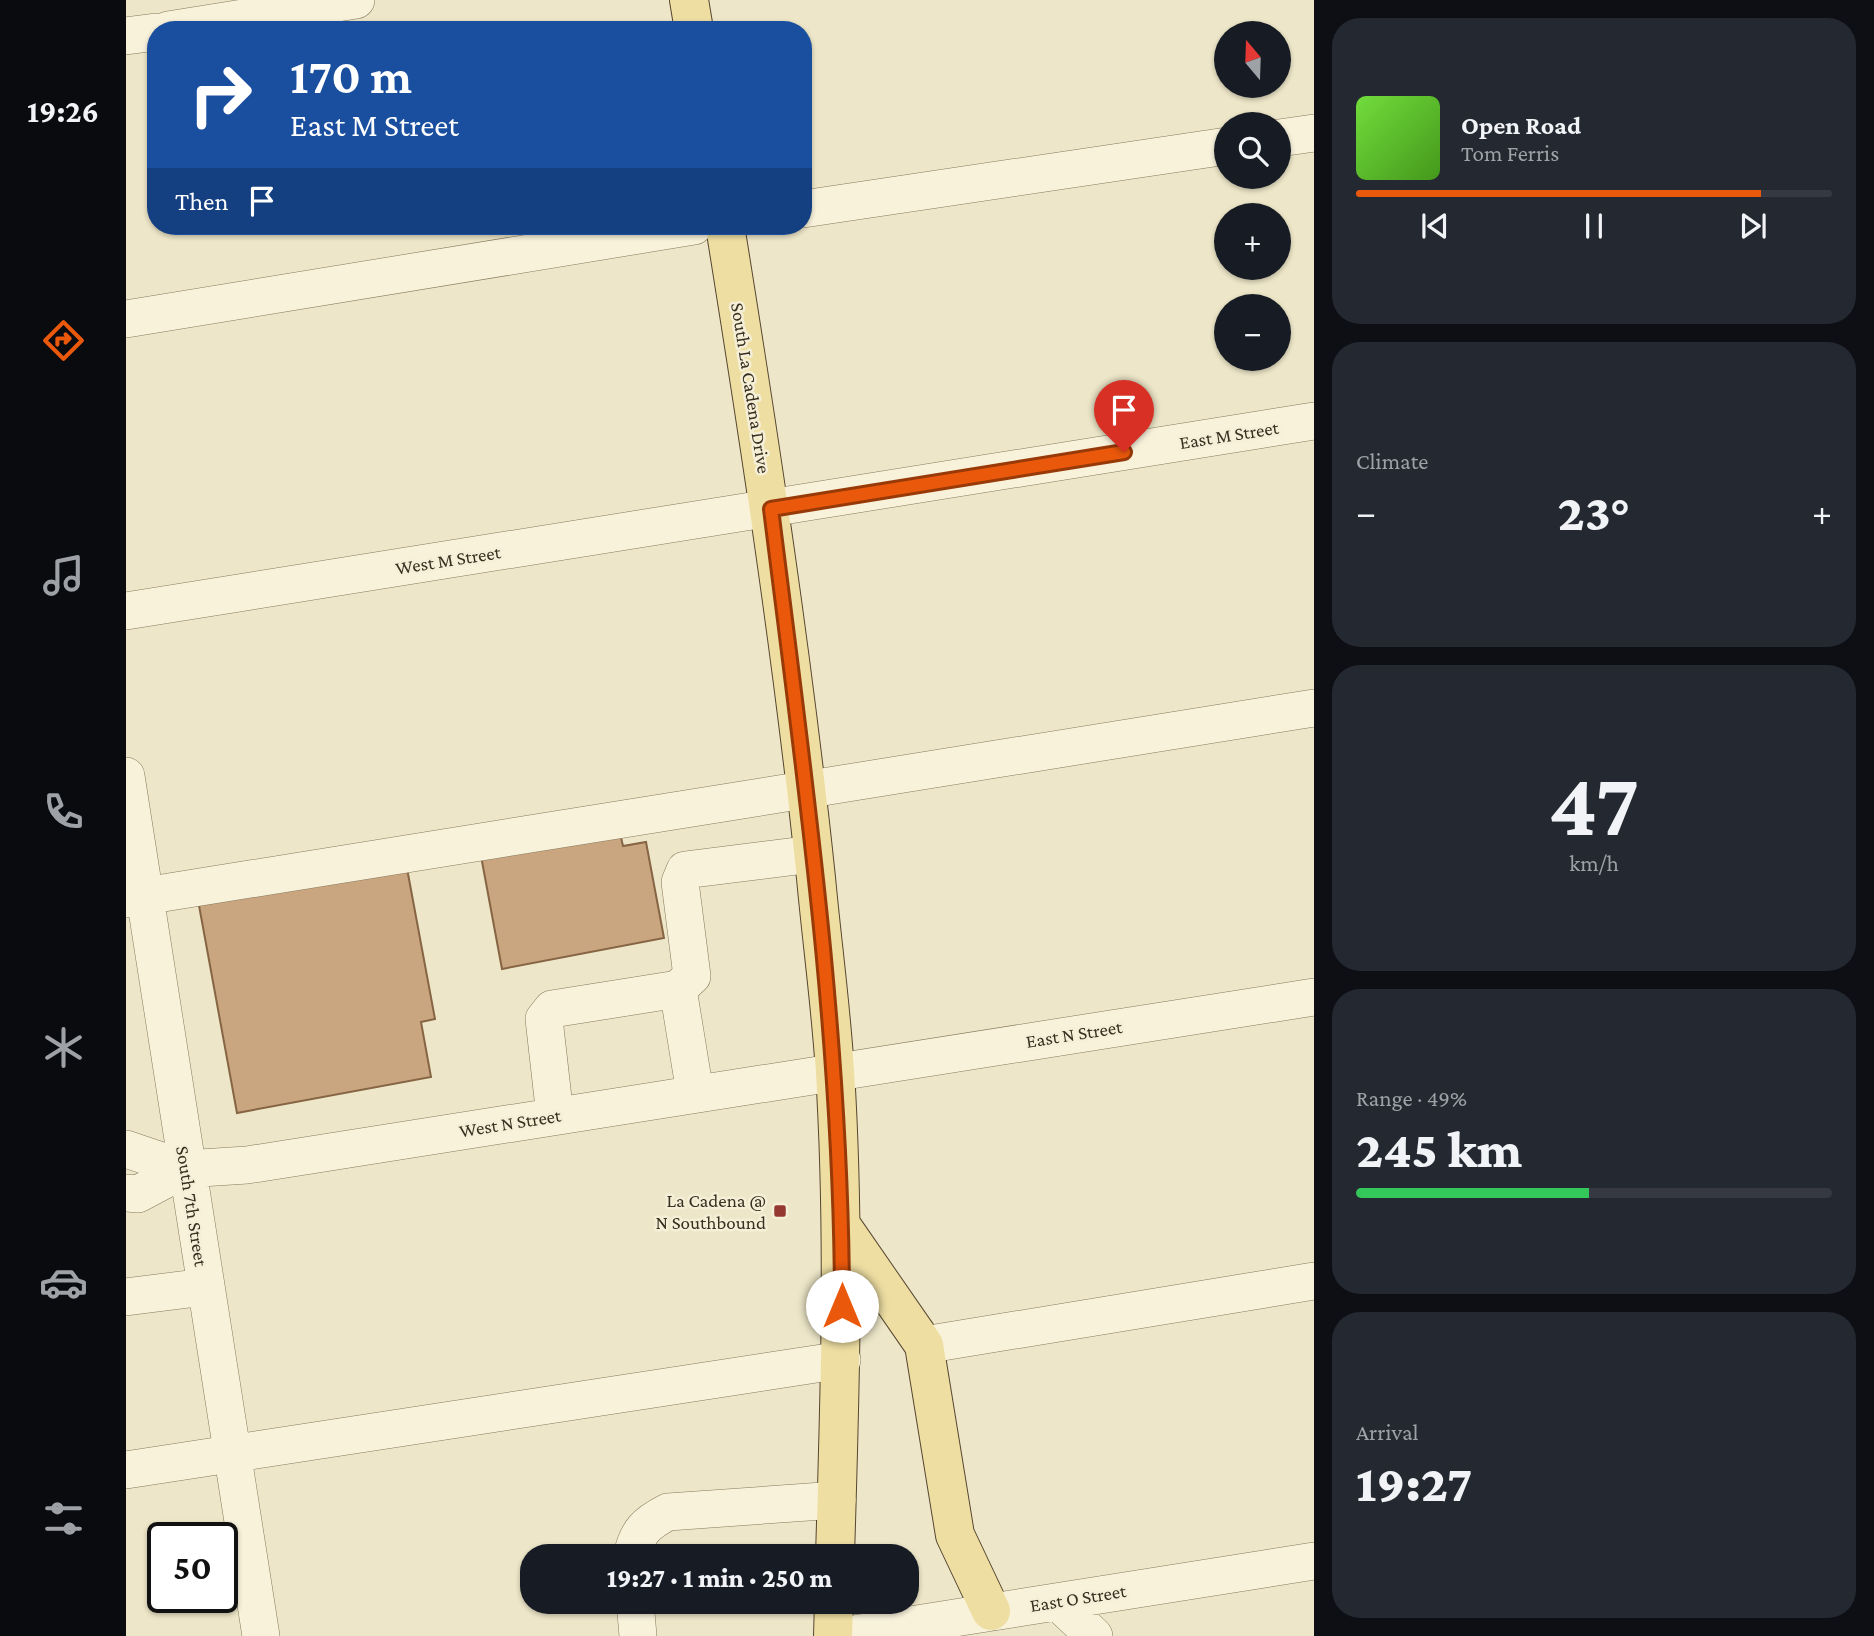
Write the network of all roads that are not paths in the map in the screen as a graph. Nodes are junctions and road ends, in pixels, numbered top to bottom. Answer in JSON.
{"nodes":[{"id":1,"x":356,"y":0,"type":"edge"},
{"id":2,"x":689,"y":0,"type":"edge"},
{"id":3,"x":224,"y":21,"type":"edge"},
{"id":4,"x":692,"y":21,"type":"edge"},
{"id":5,"x":147,"y":33,"type":"edge"},
{"id":6,"x":126,"y":36,"type":"edge"},
{"id":7,"x":1314,"y":133,"type":"edge"},
{"id":8,"x":1291,"y":136,"type":"edge"},
{"id":9,"x":1214,"y":148,"type":"edge"},
{"id":10,"x":812,"y":208,"type":"edge"},
{"id":11,"x":639,"y":235,"type":"edge"},
{"id":12,"x":726,"y":235,"type":"edge"},
{"id":13,"x":126,"y":319,"type":"edge"},
{"id":14,"x":1314,"y":421,"type":"edge"},
{"id":15,"x":771,"y":509,"type":"junction"},
{"id":16,"x":126,"y":611,"type":"edge"},
{"id":17,"x":1314,"y":708,"type":"edge"},
{"id":18,"x":126,"y":776,"type":"edge"},
{"id":19,"x":807,"y":792,"type":"junction"},
{"id":20,"x":813,"y":854,"type":"junction"},
{"id":21,"x":135,"y":898,"type":"edge"},
{"id":22,"x":678,"y":989,"type":"junction"},
{"id":23,"x":1314,"y":997,"type":"edge"},
{"id":24,"x":835,"y":1070,"type":"junction"},
{"id":25,"x":695,"y":1093,"type":"junction"},
{"id":26,"x":555,"y":1116,"type":"junction"},
{"id":27,"x":126,"y":1149,"type":"edge"},
{"id":28,"x":185,"y":1169,"type":"junction"},
{"id":29,"x":126,"y":1193,"type":"edge"},
{"id":30,"x":841,"y":1226,"type":"junction"},
{"id":31,"x":1314,"y":1281,"type":"edge"},
{"id":32,"x":205,"y":1287,"type":"junction"},
{"id":33,"x":126,"y":1297,"type":"edge"},
{"id":34,"x":924,"y":1345,"type":"junction"},
{"id":35,"x":842,"y":1360,"type":"junction"},
{"id":36,"x":232,"y":1452,"type":"junction"},
{"id":37,"x":126,"y":1470,"type":"edge"},
{"id":38,"x":837,"y":1500,"type":"junction"},
{"id":39,"x":635,"y":1544,"type":"edge"},
{"id":40,"x":835,"y":1544,"type":"edge"},
{"id":41,"x":1314,"y":1561,"type":"edge"},
{"id":42,"x":1058,"y":1602,"type":"junction"},
{"id":43,"x":991,"y":1611,"type":"junction"},
{"id":44,"x":636,"y":1614,"type":"edge"},
{"id":45,"x":834,"y":1614,"type":"edge"},
{"id":46,"x":261,"y":1636,"type":"edge"},
{"id":47,"x":638,"y":1636,"type":"edge"},
{"id":48,"x":833,"y":1636,"type":"edge"},
{"id":49,"x":841,"y":1636,"type":"edge"},
{"id":50,"x":1094,"y":1636,"type":"edge"}],
"edges":[{"from":1,"to":3,"type":"street"},
{"from":2,"to":4,"type":"main road"},
{"from":5,"to":6,"type":"street"},
{"from":7,"to":8,"type":"street"},
{"from":9,"to":10,"type":"street"},
{"from":11,"to":13,"type":"street"},
{"from":12,"to":15,"type":"main road","name":"South La Cadena Drive"},
{"from":14,"to":15,"type":"street","name":"East M Street"},
{"from":15,"to":16,"type":"street","name":"West M Street"},
{"from":15,"to":19,"type":"main road","name":"South La Cadena Drive"},
{"from":17,"to":19,"type":"street"},
{"from":18,"to":21,"type":"street","name":"South 7th Street"},
{"from":19,"to":20,"type":"main road","name":"South La Cadena Drive"},
{"from":19,"to":21,"type":"street"},
{"from":20,"to":22,"type":"street"},
{"from":20,"to":24,"type":"main road","name":"South La Cadena Drive"},
{"from":21,"to":28,"type":"street","name":"South 7th Street"},
{"from":22,"to":25,"type":"street"},
{"from":22,"to":26,"type":"street"},
{"from":23,"to":24,"type":"street","name":"East N Street"},
{"from":24,"to":25,"type":"street","name":"West N Street"},
{"from":24,"to":30,"type":"main road","name":"South La Cadena Drive"},
{"from":25,"to":26,"type":"street","name":"West N Street"},
{"from":26,"to":28,"type":"street","name":"West N Street"},
{"from":27,"to":28,"type":"street","name":"West N Street"},
{"from":28,"to":29,"type":"street","name":"West N Street"},
{"from":28,"to":32,"type":"street","name":"South 7th Street"},
{"from":30,"to":34,"type":"main road"},
{"from":30,"to":35,"type":"main road","name":"South La Cadena Drive"},
{"from":31,"to":34,"type":"street"},
{"from":32,"to":33,"type":"street"},
{"from":32,"to":36,"type":"street","name":"South 7th Street"},
{"from":34,"to":43,"type":"main road"},
{"from":35,"to":36,"type":"street"},
{"from":35,"to":38,"type":"main road","name":"South La Cadena Drive"},
{"from":36,"to":37,"type":"street"},
{"from":36,"to":46,"type":"street","name":"South 7th Street"},
{"from":38,"to":39,"type":"street"},
{"from":38,"to":40,"type":"main road","name":"South La Cadena Drive"},
{"from":41,"to":42,"type":"street","name":"East O Street"},
{"from":42,"to":43,"type":"street","name":"East O Street"},
{"from":42,"to":50,"type":"street"},
{"from":43,"to":49,"type":"street","name":"East O Street"},
{"from":44,"to":47,"type":"street"},
{"from":45,"to":48,"type":"main road"}]}
